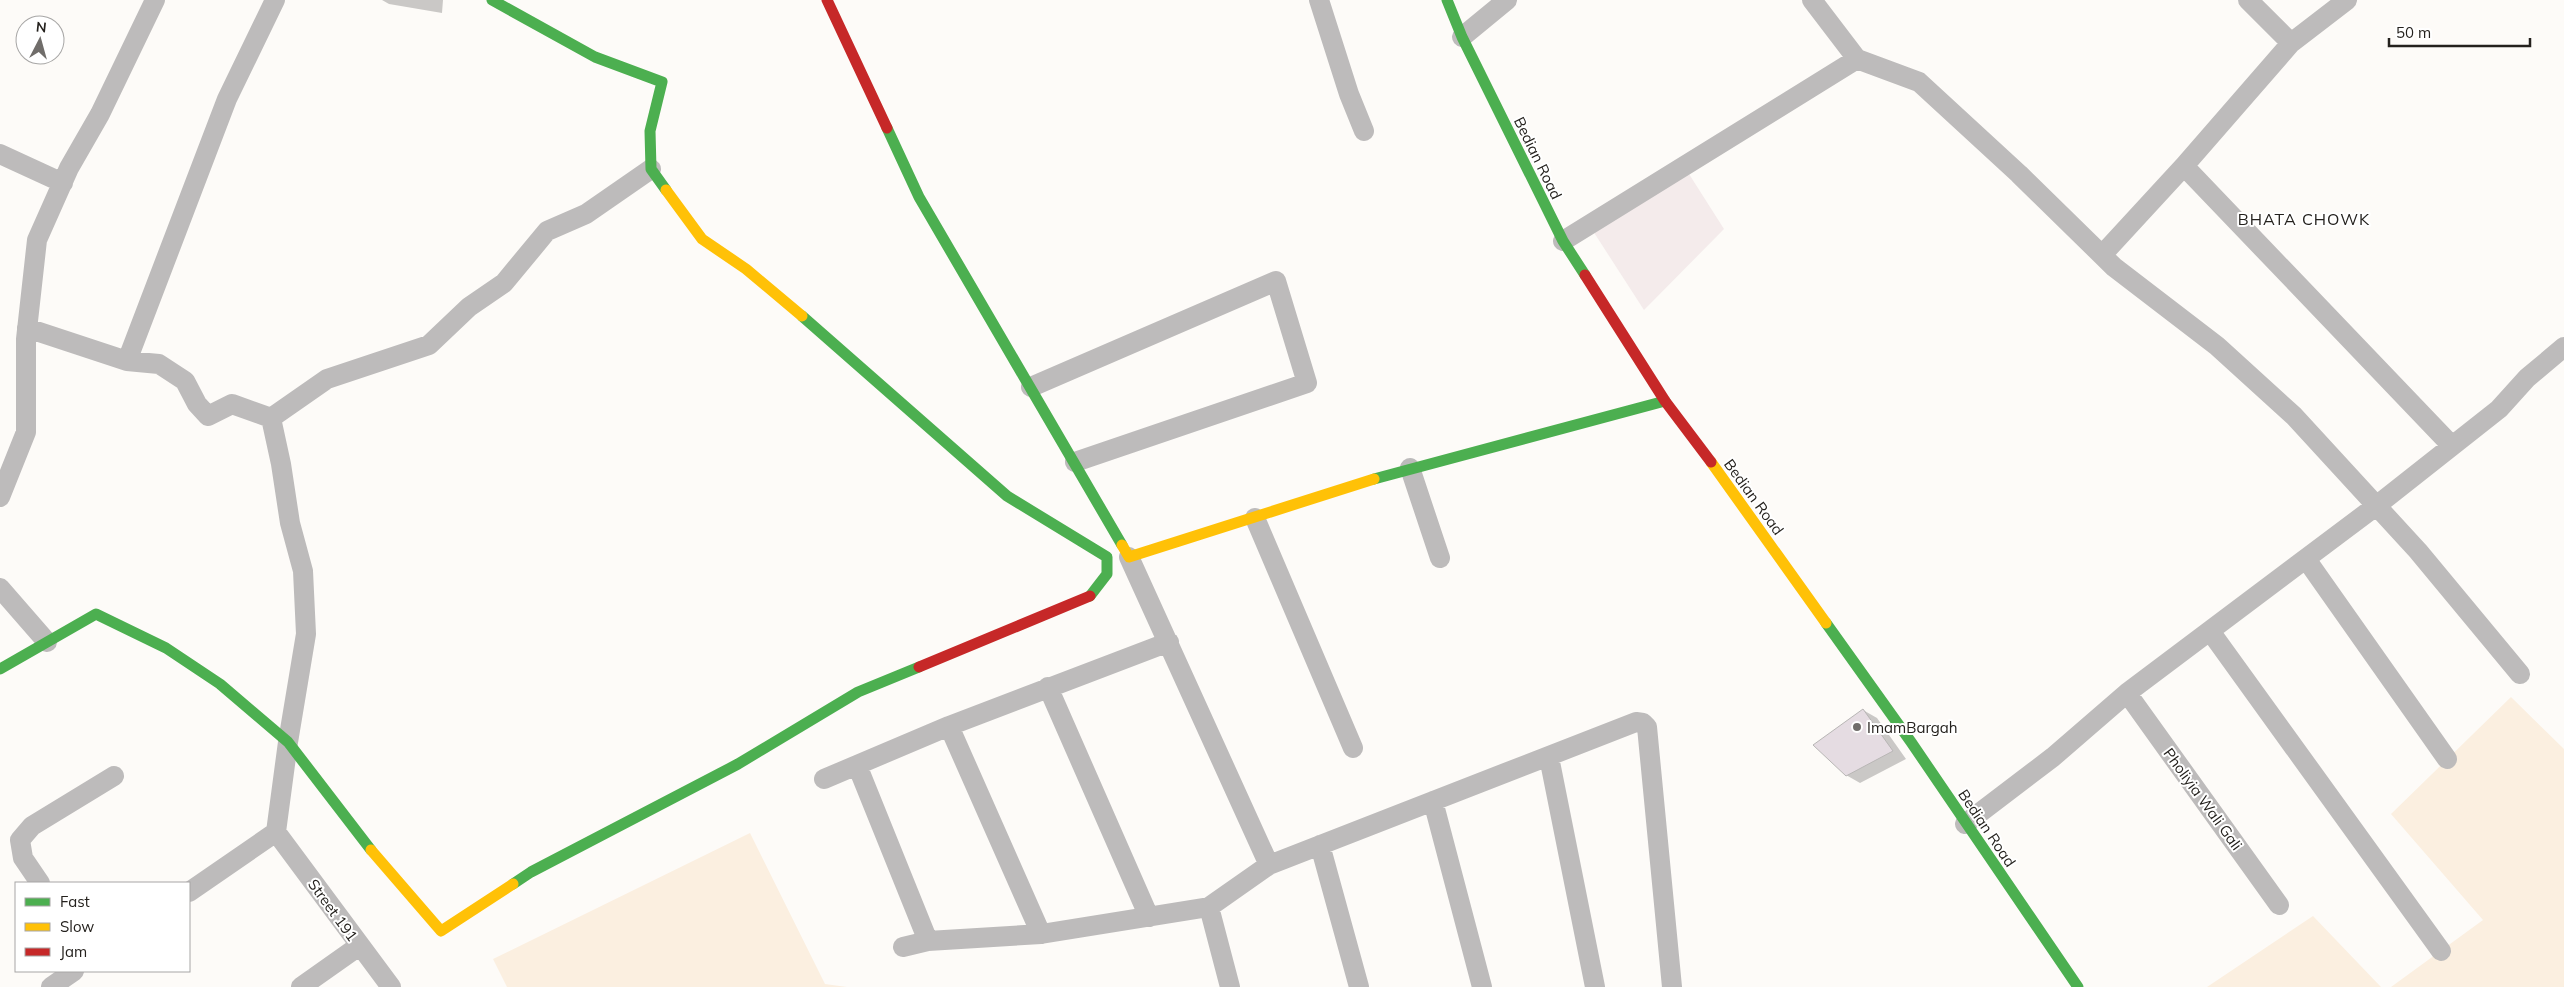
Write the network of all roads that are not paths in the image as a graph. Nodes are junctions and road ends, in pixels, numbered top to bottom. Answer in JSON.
{"nodes":[{"id":1,"x":155,"y":0,"type":"edge"},
{"id":2,"x":275,"y":0,"type":"edge"},
{"id":3,"x":492,"y":0,"type":"edge"},
{"id":4,"x":827,"y":0,"type":"edge"},
{"id":5,"x":1319,"y":0,"type":"edge"},
{"id":6,"x":1447,"y":0,"type":"edge"},
{"id":7,"x":1507,"y":0,"type":"edge"},
{"id":8,"x":1812,"y":0,"type":"edge"},
{"id":9,"x":2248,"y":0,"type":"edge"},
{"id":10,"x":2347,"y":0,"type":"edge"},
{"id":11,"x":1462,"y":37,"type":"junction"},
{"id":12,"x":2291,"y":43,"type":"junction"},
{"id":13,"x":1857,"y":59,"type":"junction"},
{"id":14,"x":1364,"y":131,"type":"dead end"},
{"id":15,"x":0,"y":154,"type":"edge"},
{"id":16,"x":2184,"y":166,"type":"junction"},
{"id":17,"x":651,"y":168,"type":"junction"},
{"id":18,"x":63,"y":183,"type":"junction"},
{"id":19,"x":1563,"y":241,"type":"junction"},
{"id":20,"x":2102,"y":255,"type":"junction"},
{"id":21,"x":27,"y":328,"type":"junction"},
{"id":22,"x":2564,"y":347,"type":"edge"},
{"id":23,"x":127,"y":361,"type":"junction"},
{"id":24,"x":1031,"y":387,"type":"junction"},
{"id":25,"x":1665,"y":401,"type":"junction"},
{"id":26,"x":271,"y":418,"type":"junction"},
{"id":27,"x":2452,"y":446,"type":"junction"},
{"id":28,"x":1075,"y":462,"type":"junction"},
{"id":29,"x":1410,"y":468,"type":"junction"},
{"id":30,"x":0,"y":497,"type":"edge"},
{"id":31,"x":2376,"y":506,"type":"junction"},
{"id":32,"x":1256,"y":518,"type":"junction"},
{"id":33,"x":1129,"y":557,"type":"junction"},
{"id":34,"x":1440,"y":558,"type":"dead end"},
{"id":35,"x":2306,"y":559,"type":"junction"},
{"id":36,"x":0,"y":588,"type":"edge"},
{"id":37,"x":2210,"y":631,"type":"junction"},
{"id":38,"x":47,"y":642,"type":"junction"},
{"id":39,"x":1168,"y":642,"type":"junction"},
{"id":40,"x":0,"y":669,"type":"edge"},
{"id":41,"x":2520,"y":674,"type":"dead end"},
{"id":42,"x":1048,"y":687,"type":"junction"},
{"id":43,"x":2127,"y":693,"type":"junction"},
{"id":44,"x":949,"y":726,"type":"junction"},
{"id":45,"x":288,"y":742,"type":"junction"},
{"id":46,"x":1353,"y":748,"type":"dead end"},
{"id":47,"x":1549,"y":757,"type":"junction"},
{"id":48,"x":2447,"y":759,"type":"dead end"},
{"id":49,"x":857,"y":765,"type":"junction"},
{"id":50,"x":114,"y":776,"type":"dead end"},
{"id":51,"x":824,"y":779,"type":"dead end"},
{"id":52,"x":1433,"y":801,"type":"junction"},
{"id":53,"x":1966,"y":824,"type":"junction"},
{"id":54,"x":276,"y":832,"type":"junction"},
{"id":55,"x":1320,"y":845,"type":"junction"},
{"id":56,"x":1268,"y":865,"type":"junction"},
{"id":57,"x":39,"y":882,"type":"edge"},
{"id":58,"x":190,"y":891,"type":"edge"},
{"id":59,"x":2279,"y":905,"type":"dead end"},
{"id":60,"x":1209,"y":907,"type":"junction"},
{"id":61,"x":1148,"y":917,"type":"junction"},
{"id":62,"x":1041,"y":934,"type":"junction"},
{"id":63,"x":928,"y":941,"type":"junction"},
{"id":64,"x":359,"y":946,"type":"junction"},
{"id":65,"x":903,"y":947,"type":"dead end"},
{"id":66,"x":2441,"y":950,"type":"dead end"},
{"id":67,"x":73,"y":972,"type":"edge"},
{"id":68,"x":51,"y":987,"type":"edge"},
{"id":69,"x":301,"y":987,"type":"edge"},
{"id":70,"x":392,"y":987,"type":"edge"},
{"id":71,"x":1230,"y":987,"type":"edge"},
{"id":72,"x":1359,"y":987,"type":"edge"},
{"id":73,"x":1482,"y":987,"type":"edge"},
{"id":74,"x":1595,"y":987,"type":"edge"},
{"id":75,"x":1672,"y":987,"type":"edge"},
{"id":76,"x":2078,"y":987,"type":"edge"}],
"edges":[{"from":1,"to":18,"type":"street"},
{"from":2,"to":23,"type":"street"},
{"from":3,"to":17,"type":"street"},
{"from":4,"to":24,"type":"street"},
{"from":5,"to":14,"type":"street"},
{"from":6,"to":11,"type":"street","name":"Bedian Road"},
{"from":7,"to":11,"type":"street"},
{"from":8,"to":13,"type":"street"},
{"from":9,"to":12,"type":"street"},
{"from":10,"to":12,"type":"street"},
{"from":11,"to":19,"type":"street","name":"Bedian Road"},
{"from":12,"to":16,"type":"street"},
{"from":13,"to":19,"type":"street"},
{"from":13,"to":20,"type":"street"},
{"from":15,"to":18,"type":"street"},
{"from":16,"to":20,"type":"street"},
{"from":16,"to":27,"type":"street"},
{"from":17,"to":26,"type":"street"},
{"from":17,"to":45,"type":"street"},
{"from":18,"to":21,"type":"street"},
{"from":19,"to":25,"type":"street","name":"Bedian Road"},
{"from":20,"to":31,"type":"street"},
{"from":21,"to":23,"type":"street"},
{"from":21,"to":30,"type":"street"},
{"from":22,"to":27,"type":"street"},
{"from":23,"to":26,"type":"street"},
{"from":24,"to":28,"type":"street"},
{"from":24,"to":28,"type":"street"},
{"from":25,"to":29,"type":"street"},
{"from":25,"to":53,"type":"street","name":"Bedian Road"},
{"from":26,"to":45,"type":"street"},
{"from":27,"to":31,"type":"street"},
{"from":28,"to":33,"type":"street"},
{"from":29,"to":32,"type":"street"},
{"from":29,"to":34,"type":"street"},
{"from":31,"to":35,"type":"street"},
{"from":31,"to":41,"type":"street"},
{"from":32,"to":33,"type":"street"},
{"from":32,"to":46,"type":"street"},
{"from":33,"to":39,"type":"street"},
{"from":35,"to":37,"type":"street"},
{"from":35,"to":48,"type":"street"},
{"from":36,"to":38,"type":"street"},
{"from":37,"to":43,"type":"street"},
{"from":37,"to":66,"type":"street"},
{"from":38,"to":40,"type":"street"},
{"from":38,"to":45,"type":"street"},
{"from":39,"to":42,"type":"street"},
{"from":39,"to":56,"type":"street"},
{"from":42,"to":44,"type":"street"},
{"from":42,"to":61,"type":"street"},
{"from":43,"to":53,"type":"street"},
{"from":43,"to":59,"type":"street","name":"Pholiyia Wali Gali"},
{"from":44,"to":49,"type":"street"},
{"from":44,"to":62,"type":"street"},
{"from":45,"to":54,"type":"street"},
{"from":47,"to":52,"type":"street"},
{"from":47,"to":74,"type":"street"},
{"from":47,"to":75,"type":"street"},
{"from":49,"to":51,"type":"street"},
{"from":49,"to":63,"type":"street"},
{"from":50,"to":57,"type":"street"},
{"from":52,"to":55,"type":"street"},
{"from":52,"to":73,"type":"street"},
{"from":53,"to":76,"type":"street","name":"Bedian Road"},
{"from":54,"to":58,"type":"street"},
{"from":54,"to":64,"type":"street","name":"Street 191"},
{"from":55,"to":56,"type":"street"},
{"from":55,"to":72,"type":"street"},
{"from":56,"to":60,"type":"street"},
{"from":60,"to":61,"type":"street"},
{"from":60,"to":71,"type":"street"},
{"from":61,"to":62,"type":"street"},
{"from":62,"to":63,"type":"street"},
{"from":63,"to":65,"type":"street"},
{"from":64,"to":69,"type":"street"},
{"from":64,"to":70,"type":"street","name":"Street 191"},
{"from":67,"to":68,"type":"street"}]}
